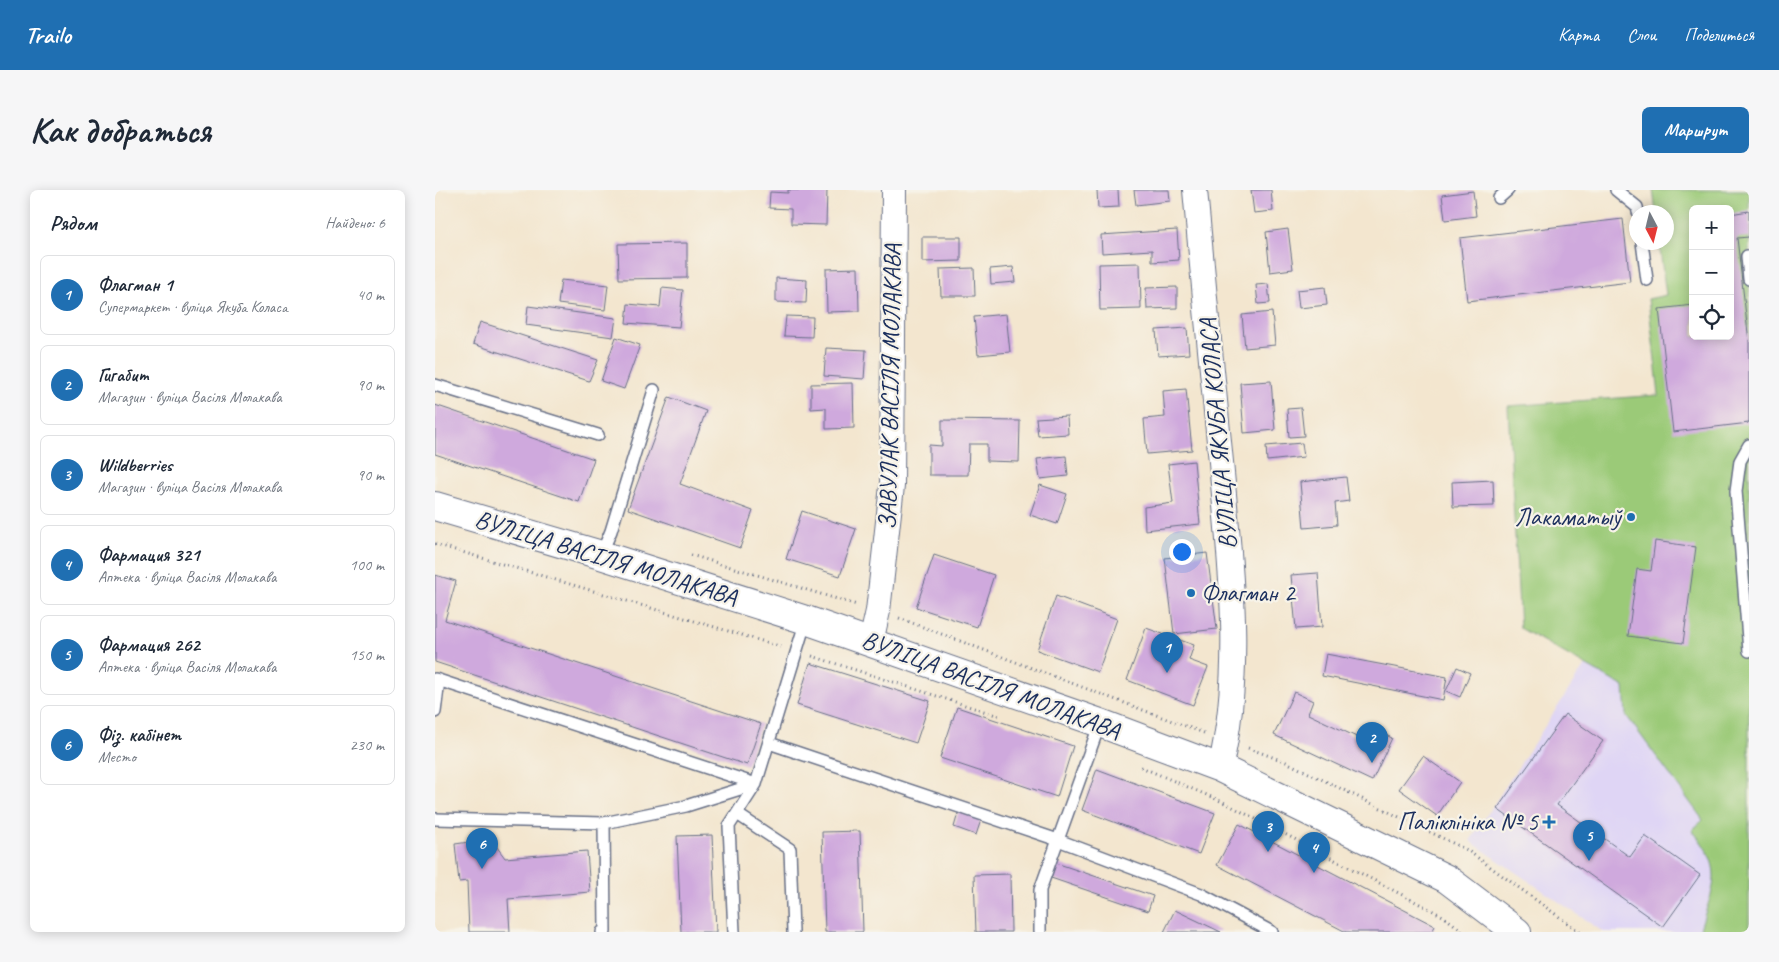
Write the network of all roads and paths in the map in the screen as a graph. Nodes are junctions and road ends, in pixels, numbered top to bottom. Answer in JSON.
{"nodes":[{"id":1,"x":894,"y":190,"type":"edge"},
{"id":2,"x":1195,"y":190,"type":"edge"},
{"id":3,"x":1508,"y":190,"type":"edge"},
{"id":4,"x":1616,"y":190,"type":"edge"},
{"id":5,"x":1499,"y":198,"type":"dead end"},
{"id":6,"x":1635,"y":205,"type":"edge"},
{"id":7,"x":1643,"y":250,"type":"edge"},
{"id":8,"x":1747,"y":256,"type":"dead end"},
{"id":9,"x":1749,"y":279,"type":"edge"},
{"id":10,"x":1647,"y":280,"type":"dead end"},
{"id":11,"x":435,"y":385,"type":"edge"},
{"id":12,"x":654,"y":390,"type":"dead end"},
{"id":13,"x":598,"y":435,"type":"dead end"},
{"id":14,"x":1749,"y":445,"type":"edge"},
{"id":15,"x":435,"y":506,"type":"edge"},
{"id":16,"x":435,"y":544,"type":"edge"},
{"id":17,"x":601,"y":555,"type":"junction"},
{"id":18,"x":806,"y":620,"type":"junction"},
{"id":19,"x":871,"y":642,"type":"junction"},
{"id":20,"x":796,"y":651,"type":"junction"},
{"id":21,"x":1749,"y":651,"type":"edge"},
{"id":22,"x":437,"y":679,"type":"edge"},
{"id":23,"x":435,"y":712,"type":"edge"},
{"id":24,"x":1008,"y":719,"type":"dead end"},
{"id":25,"x":1100,"y":723,"type":"junction"},
{"id":26,"x":769,"y":743,"type":"junction"},
{"id":27,"x":1135,"y":765,"type":"dead end"},
{"id":28,"x":1219,"y":768,"type":"junction"},
{"id":29,"x":756,"y":784,"type":"junction"},
{"id":30,"x":737,"y":814,"type":"junction"},
{"id":31,"x":435,"y":819,"type":"edge"},
{"id":32,"x":604,"y":823,"type":"junction"},
{"id":33,"x":1057,"y":840,"type":"junction"},
{"id":34,"x":602,"y":932,"type":"edge"},
{"id":35,"x":734,"y":932,"type":"edge"},
{"id":36,"x":793,"y":932,"type":"edge"},
{"id":37,"x":1040,"y":932,"type":"edge"},
{"id":38,"x":1272,"y":932,"type":"edge"},
{"id":39,"x":1464,"y":932,"type":"edge"},
{"id":40,"x":1517,"y":932,"type":"edge"}],
"edges":[{"from":1,"to":19,"type":"street","name":"ЗАВУЛАК ВАСІЛЯ МОЛАКАВА"},
{"from":2,"to":28,"type":"street","name":"ВУЛІЦА ЯКУБА КОЛАСА"},
{"from":3,"to":5,"type":"lane"},
{"from":4,"to":6,"type":"lane"},
{"from":7,"to":10,"type":"lane"},
{"from":8,"to":9,"type":"lane"},
{"from":11,"to":13,"type":"lane"},
{"from":12,"to":17,"type":"lane"},
{"from":14,"to":21,"type":"lane"},
{"from":15,"to":17,"type":"street","name":"ВУЛІЦА ВАСІЛЯ МОЛАКАВА"},
{"from":16,"to":20,"type":"path"},
{"from":17,"to":18,"type":"street","name":"ВУЛІЦА ВАСІЛЯ МОЛАКАВА"},
{"from":18,"to":19,"type":"street","name":"ВУЛІЦА ВАСІЛЯ МОЛАКАВА"},
{"from":18,"to":20,"type":"lane"},
{"from":19,"to":25,"type":"street","name":"ВУЛІЦА ВАСІЛЯ МОЛАКАВА"},
{"from":20,"to":24,"type":"path"},
{"from":20,"to":26,"type":"lane"},
{"from":22,"to":23,"type":"lane"},
{"from":22,"to":29,"type":"lane"},
{"from":25,"to":28,"type":"street","name":"ВУЛІЦА ВАСІЛЯ МОЛАКАВА"},
{"from":25,"to":33,"type":"lane"},
{"from":26,"to":29,"type":"lane"},
{"from":26,"to":33,"type":"lane"},
{"from":27,"to":39,"type":"path"},
{"from":28,"to":40,"type":"street","name":"ВУЛІЦА ВАСІЛЯ МОЛАКАВА"},
{"from":29,"to":30,"type":"lane"},
{"from":29,"to":32,"type":"lane"},
{"from":30,"to":35,"type":"lane"},
{"from":30,"to":36,"type":"lane"},
{"from":31,"to":32,"type":"lane"},
{"from":32,"to":34,"type":"lane"},
{"from":33,"to":37,"type":"lane"},
{"from":33,"to":38,"type":"lane"}]}
